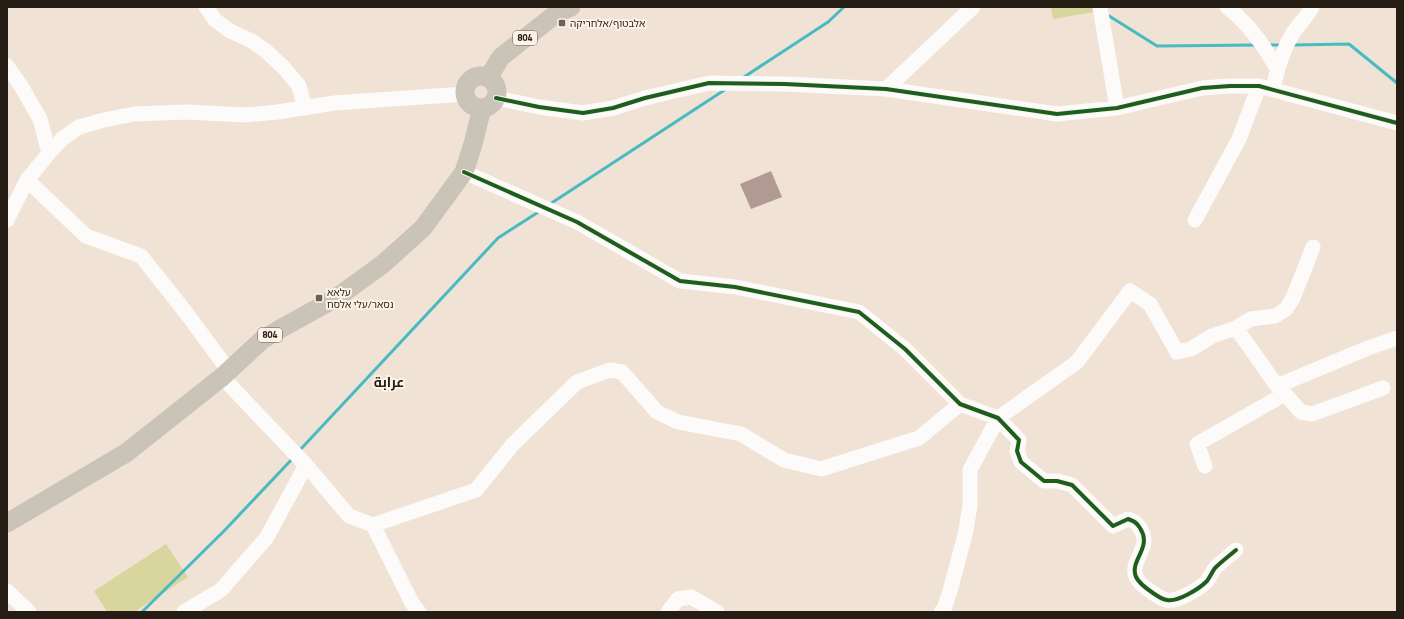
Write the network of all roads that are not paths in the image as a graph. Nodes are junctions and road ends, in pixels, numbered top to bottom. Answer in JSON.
{"nodes":[{"id":1,"x":206,"y":7,"type":"edge"},
{"id":2,"x":571,"y":7,"type":"edge"},
{"id":3,"x":973,"y":7,"type":"edge"},
{"id":4,"x":1100,"y":7,"type":"edge"},
{"id":5,"x":1227,"y":7,"type":"edge"},
{"id":6,"x":1312,"y":7,"type":"edge"},
{"id":7,"x":7,"y":66,"type":"edge"},
{"id":8,"x":1277,"y":68,"type":"junction"},
{"id":9,"x":488,"y":78,"type":"junction"},
{"id":10,"x":1259,"y":86,"type":"junction"},
{"id":11,"x":886,"y":89,"type":"junction"},
{"id":12,"x":1273,"y":90,"type":"junction"},
{"id":13,"x":465,"y":94,"type":"junction"},
{"id":14,"x":489,"y":103,"type":"junction"},
{"id":15,"x":305,"y":108,"type":"junction"},
{"id":16,"x":1117,"y":108,"type":"junction"},
{"id":17,"x":1397,"y":123,"type":"edge"},
{"id":18,"x":49,"y":153,"type":"junction"},
{"id":19,"x":464,"y":172,"type":"junction"},
{"id":20,"x":27,"y":180,"type":"junction"},
{"id":21,"x":7,"y":220,"type":"edge"},
{"id":22,"x":1195,"y":220,"type":"dead end"},
{"id":23,"x":1313,"y":247,"type":"dead end"},
{"id":24,"x":1236,"y":328,"type":"junction"},
{"id":25,"x":1397,"y":338,"type":"edge"},
{"id":26,"x":226,"y":374,"type":"junction"},
{"id":27,"x":1383,"y":388,"type":"dead end"},
{"id":28,"x":1281,"y":390,"type":"junction"},
{"id":29,"x":960,"y":404,"type":"junction"},
{"id":30,"x":998,"y":418,"type":"junction"},
{"id":31,"x":306,"y":465,"type":"junction"},
{"id":32,"x":1206,"y":466,"type":"dead end"},
{"id":33,"x":7,"y":524,"type":"edge"},
{"id":34,"x":373,"y":525,"type":"junction"},
{"id":35,"x":1236,"y":550,"type":"dead end"},
{"id":36,"x":7,"y":591,"type":"edge"},
{"id":37,"x":29,"y":612,"type":"edge"},
{"id":38,"x":184,"y":612,"type":"edge"},
{"id":39,"x":419,"y":612,"type":"edge"},
{"id":40,"x":668,"y":612,"type":"edge"},
{"id":41,"x":717,"y":612,"type":"edge"},
{"id":42,"x":941,"y":612,"type":"edge"}],
"edges":[{"from":1,"to":15,"type":"street"},
{"from":2,"to":9,"type":"main road","number":"804"},
{"from":3,"to":11,"type":"street"},
{"from":4,"to":16,"type":"street"},
{"from":5,"to":8,"type":"street"},
{"from":6,"to":8,"type":"street"},
{"from":7,"to":18,"type":"street"},
{"from":8,"to":12,"type":"street"},
{"from":9,"to":13,"type":"main road"},
{"from":9,"to":14,"type":"main road"},
{"from":10,"to":12,"type":"street"},
{"from":10,"to":16,"type":"street"},
{"from":10,"to":22,"type":"street"},
{"from":11,"to":14,"type":"street"},
{"from":11,"to":16,"type":"street"},
{"from":12,"to":17,"type":"street"},
{"from":13,"to":14,"type":"main road"},
{"from":13,"to":15,"type":"street"},
{"from":14,"to":19,"type":"main road","number":"804"},
{"from":15,"to":18,"type":"street"},
{"from":18,"to":20,"type":"street"},
{"from":19,"to":26,"type":"main road","number":"804"},
{"from":19,"to":29,"type":"street"},
{"from":20,"to":21,"type":"street"},
{"from":20,"to":26,"type":"street"},
{"from":23,"to":24,"type":"street"},
{"from":24,"to":28,"type":"street"},
{"from":24,"to":30,"type":"street"},
{"from":25,"to":28,"type":"street"},
{"from":26,"to":31,"type":"street"},
{"from":26,"to":33,"type":"main road","number":"804"},
{"from":27,"to":28,"type":"street"},
{"from":28,"to":32,"type":"street"},
{"from":29,"to":30,"type":"street"},
{"from":29,"to":34,"type":"street"},
{"from":30,"to":35,"type":"street"},
{"from":30,"to":42,"type":"street"},
{"from":31,"to":34,"type":"street"},
{"from":31,"to":38,"type":"street"},
{"from":34,"to":39,"type":"street"},
{"from":36,"to":37,"type":"street"},
{"from":40,"to":41,"type":"street"}]}
